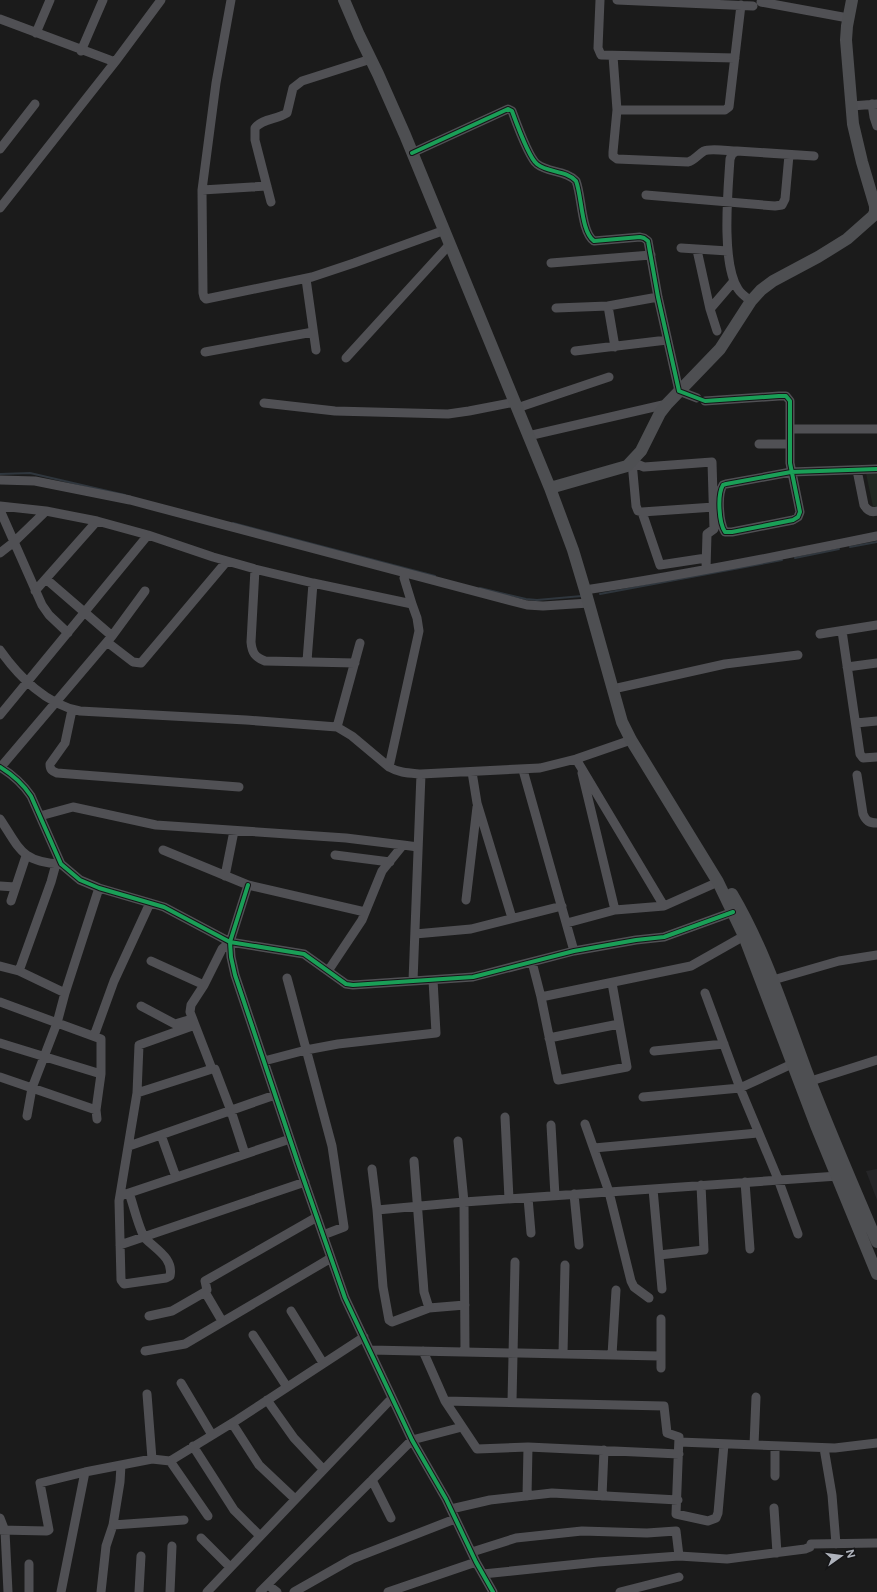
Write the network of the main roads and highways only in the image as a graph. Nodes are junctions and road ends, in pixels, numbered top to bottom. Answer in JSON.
{"nodes":[{"id":1,"x":852,"y":0,"type":"edge"},
{"id":2,"x":346,"y":1,"type":"edge"},
{"id":3,"x":875,"y":197,"type":"edge"},
{"id":4,"x":876,"y":215,"type":"edge"},
{"id":5,"x":550,"y":488,"type":"junction"},
{"id":6,"x":616,"y":702,"type":"junction"},
{"id":7,"x":877,"y":1242,"type":"edge"},
{"id":8,"x":877,"y":1274,"type":"edge"}],
"edges":[{"from":1,"to":3,"type":"main road"},
{"from":2,"to":5,"type":"main road"},
{"from":3,"to":4,"type":"main road"},
{"from":4,"to":5,"type":"main road"},
{"from":5,"to":6,"type":"main road"},
{"from":6,"to":7,"type":"main road"},
{"from":6,"to":8,"type":"main road"}]}
